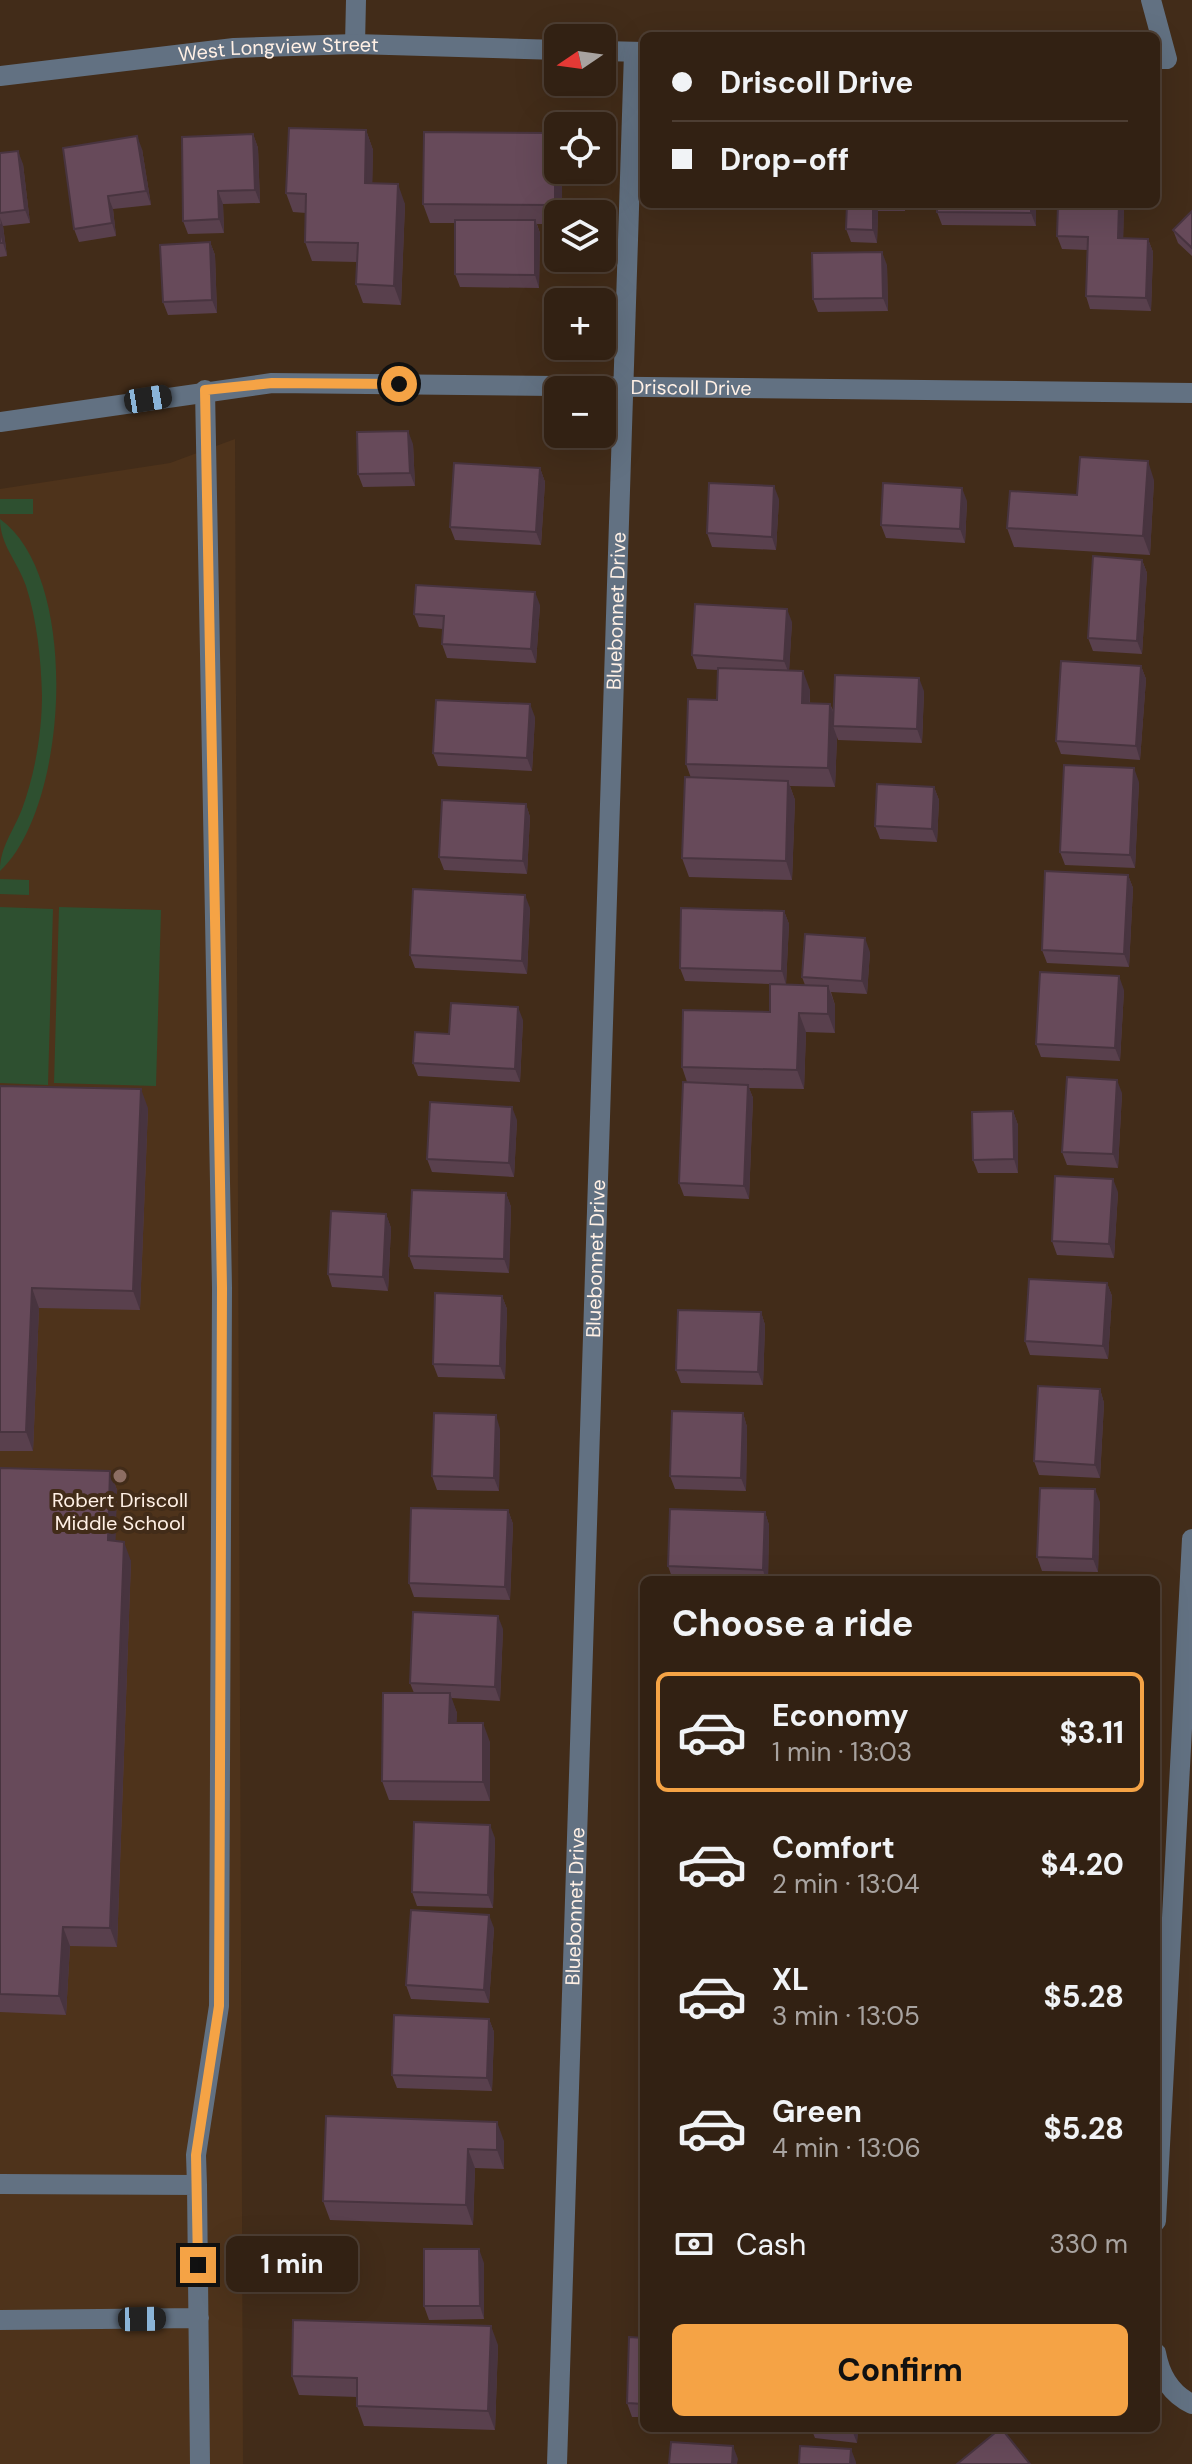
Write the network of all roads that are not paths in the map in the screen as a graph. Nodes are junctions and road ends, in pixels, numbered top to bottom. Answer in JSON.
{"nodes":[{"id":1,"x":356,"y":0,"type":"edge"},
{"id":2,"x":1151,"y":0,"type":"edge"},
{"id":3,"x":1156,"y":32,"type":"edge"},
{"id":4,"x":355,"y":44,"type":"junction"},
{"id":5,"x":544,"y":50,"type":"edge"},
{"id":6,"x":616,"y":51,"type":"edge"},
{"id":7,"x":639,"y":52,"type":"edge"},
{"id":8,"x":0,"y":76,"type":"edge"},
{"id":9,"x":623,"y":385,"type":"junction"},
{"id":10,"x":205,"y":390,"type":"junction"},
{"id":11,"x":1192,"y":393,"type":"edge"},
{"id":12,"x":0,"y":422,"type":"edge"},
{"id":13,"x":1192,"y":1539,"type":"edge"},
{"id":14,"x":1183,"y":1879,"type":"edge"},
{"id":15,"x":1160,"y":2170,"type":"edge"},
{"id":16,"x":0,"y":2184,"type":"edge"},
{"id":17,"x":197,"y":2185,"type":"junction"},
{"id":18,"x":199,"y":2318,"type":"junction"},
{"id":19,"x":0,"y":2320,"type":"edge"},
{"id":20,"x":1160,"y":2370,"type":"edge"},
{"id":21,"x":1192,"y":2404,"type":"edge"},
{"id":22,"x":200,"y":2464,"type":"edge"},
{"id":23,"x":557,"y":2464,"type":"edge"}],
"edges":[{"from":1,"to":4,"type":"street"},
{"from":2,"to":3,"type":"street"},
{"from":4,"to":5,"type":"street","name":"West Longview Street"},
{"from":4,"to":8,"type":"street","name":"West Longview Street"},
{"from":6,"to":7,"type":"street"},
{"from":7,"to":9,"type":"street","name":"Bluebonnet Drive"},
{"from":9,"to":10,"type":"street","name":"Driscoll Drive"},
{"from":9,"to":11,"type":"street","name":"Driscoll Drive"},
{"from":9,"to":23,"type":"street","name":"Bluebonnet Drive"},
{"from":10,"to":12,"type":"street","name":"Driscoll Drive"},
{"from":10,"to":17,"type":"street"},
{"from":13,"to":14,"type":"street"},
{"from":14,"to":15,"type":"street"},
{"from":16,"to":17,"type":"street"},
{"from":17,"to":18,"type":"street"},
{"from":18,"to":19,"type":"street"},
{"from":18,"to":22,"type":"street"},
{"from":20,"to":21,"type":"street"}]}
